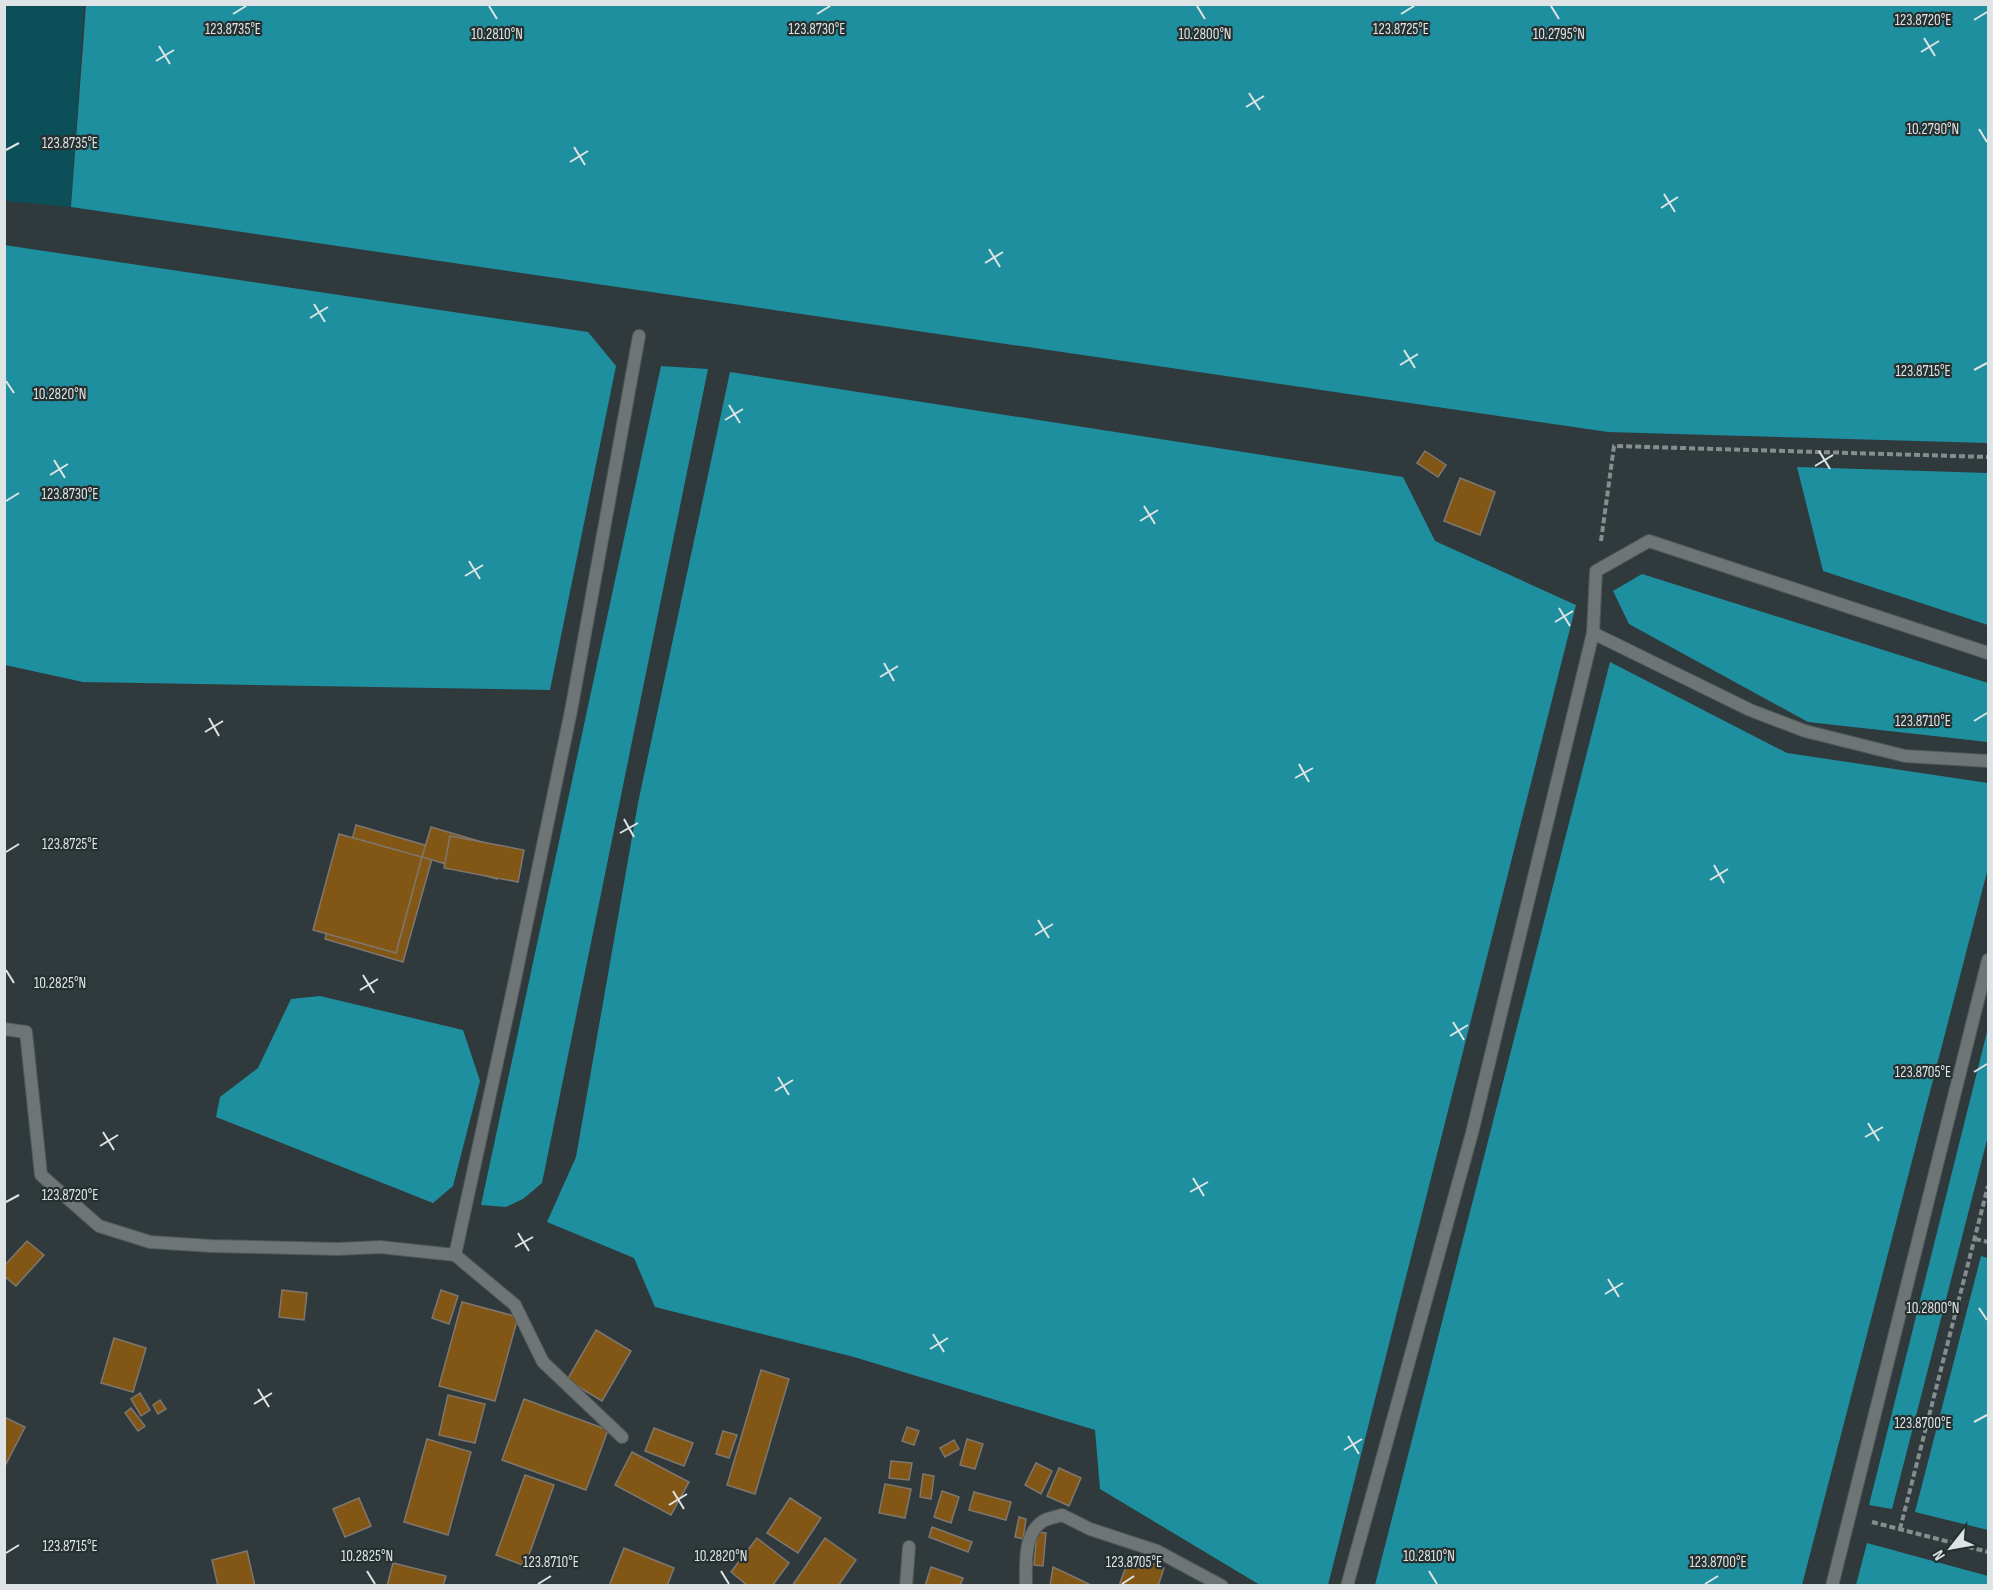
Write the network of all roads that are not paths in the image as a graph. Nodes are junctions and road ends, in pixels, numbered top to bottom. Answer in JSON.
{"nodes":[{"id":1,"x":639,"y":336,"type":"dead end"},
{"id":2,"x":1593,"y":633,"type":"junction"},
{"id":3,"x":1989,"y":653,"type":"edge"},
{"id":4,"x":1989,"y":761,"type":"edge"},
{"id":5,"x":1989,"y":960,"type":"edge"},
{"id":6,"x":4,"y":1029,"type":"edge"},
{"id":7,"x":455,"y":1255,"type":"junction"},
{"id":8,"x":622,"y":1437,"type":"dead end"},
{"id":9,"x":909,"y":1547,"type":"dead end"},
{"id":10,"x":906,"y":1586,"type":"edge"},
{"id":11,"x":1026,"y":1586,"type":"edge"},
{"id":12,"x":1222,"y":1586,"type":"edge"},
{"id":13,"x":1347,"y":1586,"type":"edge"},
{"id":14,"x":1832,"y":1586,"type":"edge"}],
"edges":[{"from":1,"to":7,"type":"street"},
{"from":2,"to":3,"type":"street"},
{"from":2,"to":4,"type":"street"},
{"from":2,"to":13,"type":"street"},
{"from":5,"to":14,"type":"street"},
{"from":6,"to":7,"type":"street"},
{"from":7,"to":8,"type":"street"},
{"from":9,"to":10,"type":"street"},
{"from":11,"to":12,"type":"street"}]}
